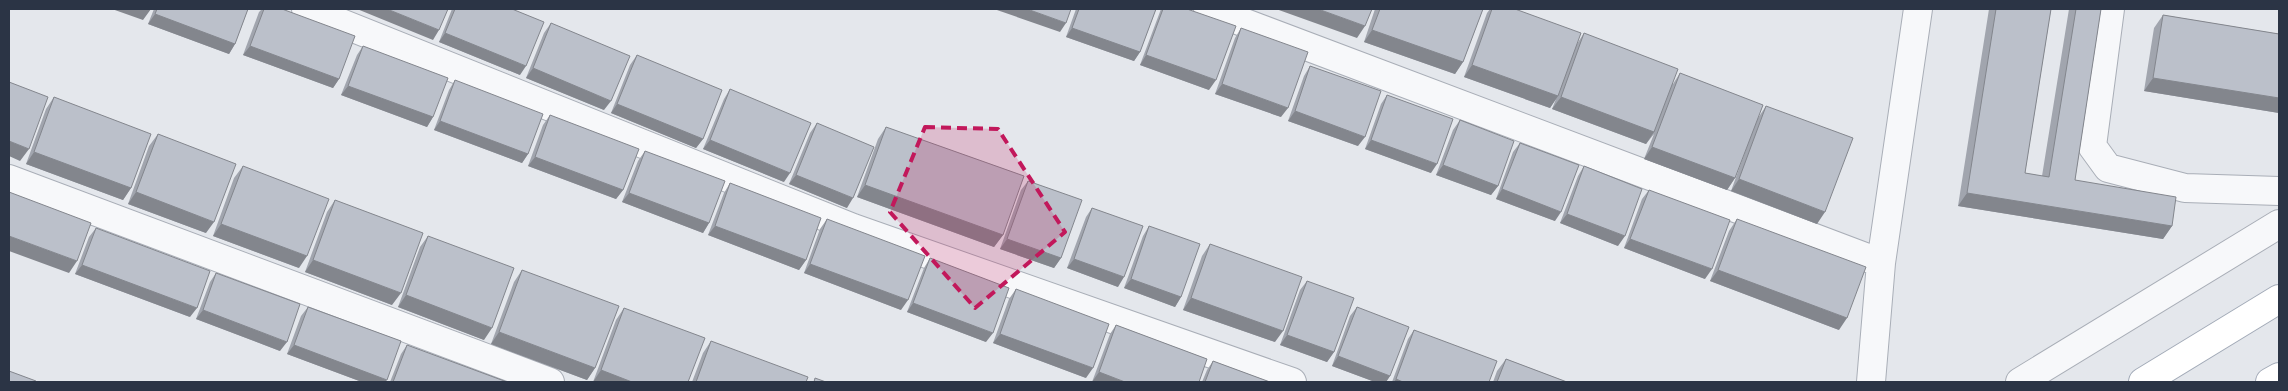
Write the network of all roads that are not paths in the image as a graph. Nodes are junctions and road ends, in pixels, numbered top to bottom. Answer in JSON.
{"nodes":[{"id":1,"x":306,"y":9,"type":"edge"},
{"id":2,"x":1208,"y":9,"type":"edge"},
{"id":3,"x":1918,"y":9,"type":"edge"},
{"id":4,"x":2110,"y":9,"type":"edge"},
{"id":5,"x":9,"y":179,"type":"edge"},
{"id":6,"x":2279,"y":191,"type":"edge"},
{"id":7,"x":2279,"y":224,"type":"edge"},
{"id":8,"x":1881,"y":263,"type":"junction"},
{"id":9,"x":2279,"y":299,"type":"edge"},
{"id":10,"x":2279,"y":377,"type":"edge"},
{"id":11,"x":550,"y":382,"type":"edge"},
{"id":12,"x":1292,"y":382,"type":"edge"},
{"id":13,"x":1871,"y":382,"type":"edge"},
{"id":14,"x":2020,"y":382,"type":"edge"},
{"id":15,"x":2143,"y":382,"type":"edge"},
{"id":16,"x":2270,"y":382,"type":"edge"}],
"edges":[{"from":1,"to":12,"type":"street"},
{"from":2,"to":8,"type":"street"},
{"from":3,"to":8,"type":"street"},
{"from":4,"to":6,"type":"street"},
{"from":5,"to":11,"type":"street"},
{"from":7,"to":14,"type":"street"},
{"from":8,"to":13,"type":"street"},
{"from":9,"to":15,"type":"main road"},
{"from":10,"to":16,"type":"main road"}]}
